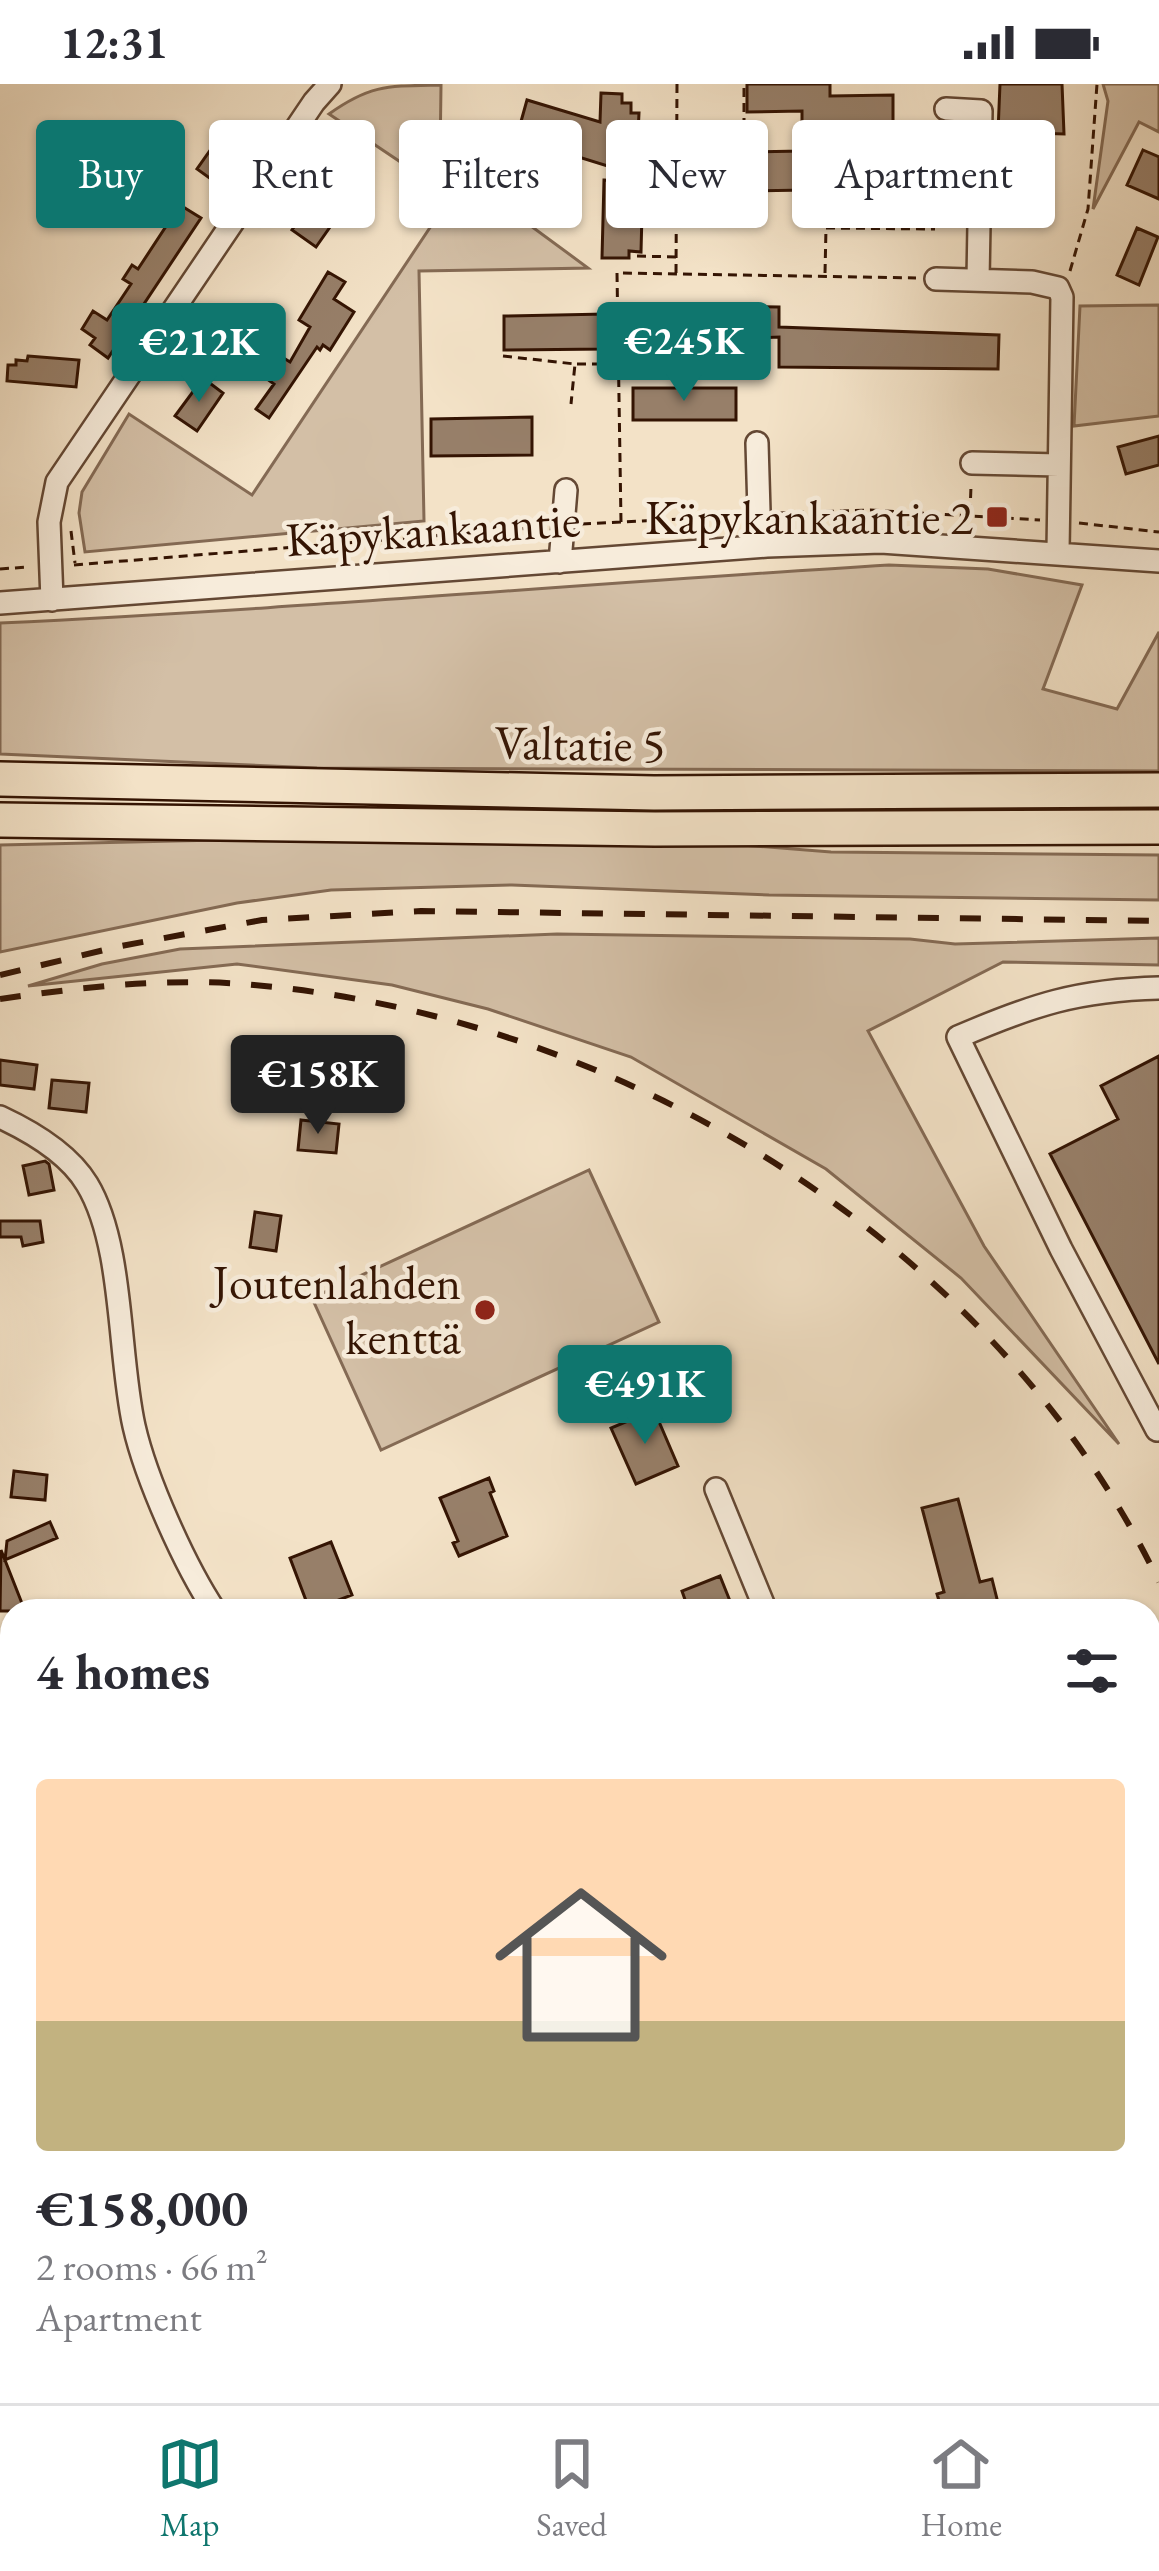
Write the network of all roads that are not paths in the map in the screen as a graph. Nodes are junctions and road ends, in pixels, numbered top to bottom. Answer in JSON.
{"nodes":[{"id":1,"x":330,"y":84,"type":"edge"},
{"id":2,"x":946,"y":109,"type":"dead end"},
{"id":3,"x":936,"y":279,"type":"road end"},
{"id":4,"x":978,"y":280,"type":"junction"},
{"id":5,"x":758,"y":443,"type":"dead end"},
{"id":6,"x":972,"y":464,"type":"road end"},
{"id":7,"x":1059,"y":466,"type":"junction"},
{"id":8,"x":566,"y":490,"type":"dead end"},
{"id":9,"x":760,"y":546,"type":"junction"},
{"id":10,"x":1058,"y":551,"type":"junction"},
{"id":11,"x":1159,"y":561,"type":"edge"},
{"id":12,"x":560,"y":562,"type":"junction"},
{"id":13,"x":52,"y":600,"type":"junction"},
{"id":14,"x":0,"y":603,"type":"edge"},
{"id":15,"x":0,"y":779,"type":"edge"},
{"id":16,"x":1159,"y":790,"type":"edge"},
{"id":17,"x":0,"y":820,"type":"edge"},
{"id":18,"x":1159,"y":827,"type":"edge"},
{"id":19,"x":1159,"y":988,"type":"edge"},
{"id":20,"x":0,"y":1117,"type":"edge"},
{"id":21,"x":1158,"y":1430,"type":"edge"},
{"id":22,"x":716,"y":1489,"type":"dead end"},
{"id":23,"x":209,"y":1599,"type":"edge"},
{"id":24,"x":761,"y":1599,"type":"edge"}],
"edges":[{"from":1,"to":13,"type":"street"},
{"from":2,"to":4,"type":"street"},
{"from":3,"to":4,"type":"street"},
{"from":4,"to":7,"type":"street"},
{"from":5,"to":9,"type":"street"},
{"from":6,"to":7,"type":"street"},
{"from":7,"to":10,"type":"street"},
{"from":8,"to":12,"type":"street"},
{"from":9,"to":10,"type":"street","name":"Käpykankaantie"},
{"from":9,"to":12,"type":"street","name":"Käpykankaantie"},
{"from":10,"to":11,"type":"street","name":"Käpykankaantie"},
{"from":12,"to":13,"type":"street","name":"Käpykankaantie"},
{"from":13,"to":14,"type":"street","name":"Käpykankaantie"},
{"from":15,"to":16,"type":"highway","name":"Valtatie 5"},
{"from":17,"to":18,"type":"highway","name":"Valtatie 5"},
{"from":19,"to":21,"type":"street"},
{"from":20,"to":23,"type":"street"},
{"from":22,"to":24,"type":"street"}]}
